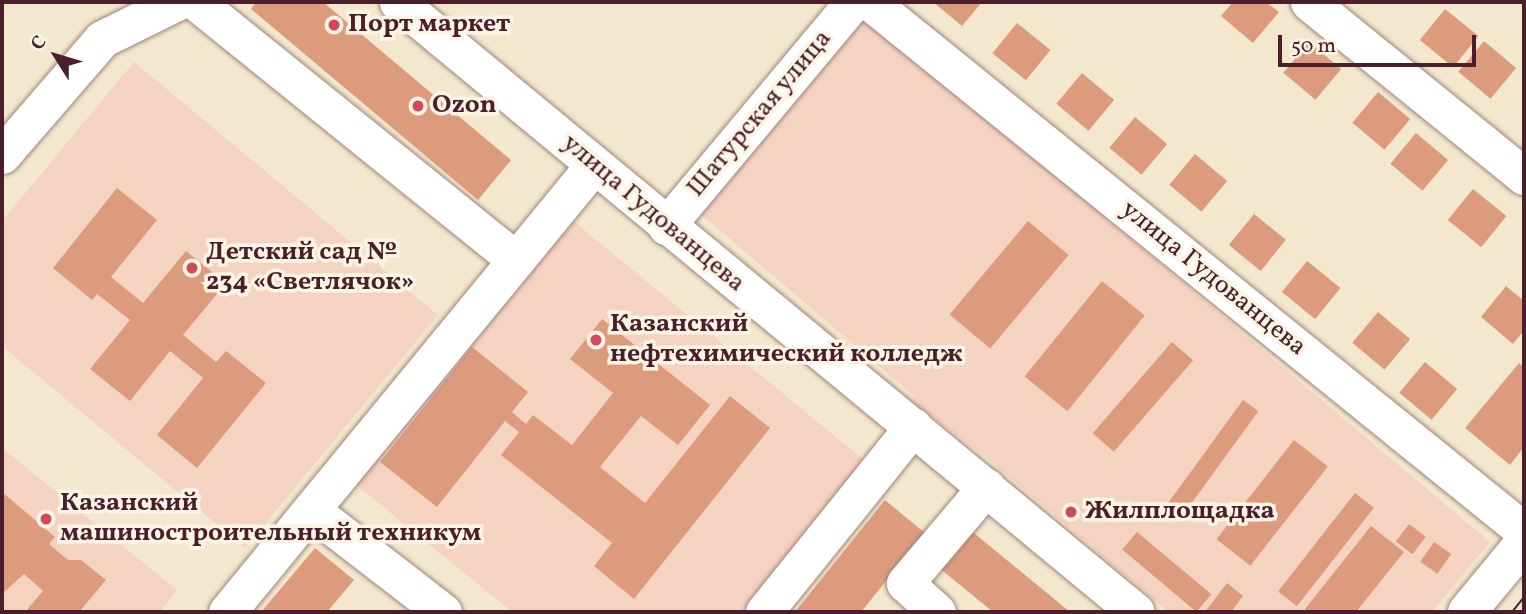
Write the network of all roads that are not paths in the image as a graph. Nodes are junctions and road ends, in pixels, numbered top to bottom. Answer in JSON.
{"nodes":[{"id":1,"x":177,"y":2,"type":"edge"},
{"id":2,"x":196,"y":2,"type":"edge"},
{"id":3,"x":398,"y":2,"type":"edge"},
{"id":4,"x":853,"y":2,"type":"edge"},
{"id":5,"x":870,"y":2,"type":"edge"},
{"id":6,"x":1309,"y":2,"type":"edge"},
{"id":7,"x":2,"y":154,"type":"edge"},
{"id":8,"x":594,"y":165,"type":"junction"},
{"id":9,"x":1524,"y":176,"type":"edge"},
{"id":10,"x":666,"y":226,"type":"junction"},
{"id":11,"x":516,"y":260,"type":"junction"},
{"id":12,"x":913,"y":428,"type":"junction"},
{"id":13,"x":986,"y":487,"type":"junction"},
{"id":14,"x":310,"y":510,"type":"junction"},
{"id":15,"x":1524,"y":531,"type":"edge"},
{"id":16,"x":1524,"y":543,"type":"edge"},
{"id":17,"x":226,"y":612,"type":"edge"},
{"id":18,"x":443,"y":612,"type":"edge"},
{"id":19,"x":764,"y":612,"type":"edge"},
{"id":20,"x":937,"y":612,"type":"edge"},
{"id":21,"x":1136,"y":612,"type":"edge"},
{"id":22,"x":1467,"y":612,"type":"edge"}],
"edges":[{"from":1,"to":7,"type":"street"},
{"from":2,"to":11,"type":"street"},
{"from":3,"to":8,"type":"street","name":"улица Гудованцева"},
{"from":4,"to":10,"type":"street","name":"Шатурская улица"},
{"from":5,"to":15,"type":"street","name":"улица Гудованцева"},
{"from":6,"to":9,"type":"street"},
{"from":8,"to":10,"type":"street","name":"улица Гудованцева"},
{"from":8,"to":11,"type":"street"},
{"from":10,"to":12,"type":"street","name":"улица Гудованцева"},
{"from":11,"to":14,"type":"street"},
{"from":12,"to":13,"type":"street","name":"улица Гудованцева"},
{"from":12,"to":19,"type":"street"},
{"from":13,"to":20,"type":"street"},
{"from":13,"to":21,"type":"street","name":"улица Гудованцева"},
{"from":14,"to":17,"type":"street"},
{"from":14,"to":18,"type":"street"},
{"from":16,"to":22,"type":"main road"}]}
